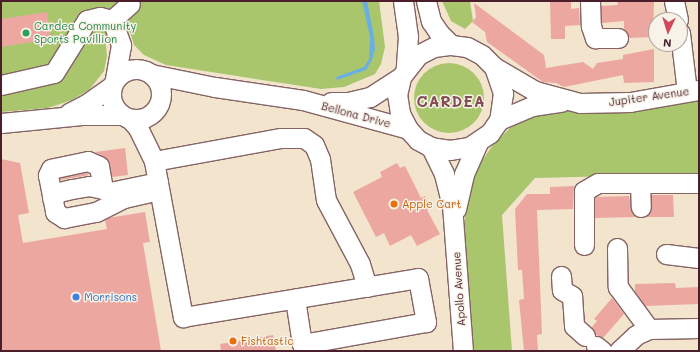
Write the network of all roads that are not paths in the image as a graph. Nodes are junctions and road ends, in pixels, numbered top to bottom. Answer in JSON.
{"nodes":[{"id":1,"x":403,"y":1,"type":"edge"},
{"id":2,"x":426,"y":1,"type":"edge"},
{"id":3,"x":590,"y":1,"type":"edge"},
{"id":4,"x":674,"y":1,"type":"edge"},
{"id":5,"x":130,"y":4,"type":"dead end"},
{"id":6,"x":676,"y":12,"type":"edge"},
{"id":7,"x":112,"y":20,"type":"junction"},
{"id":8,"x":618,"y":38,"type":"dead end"},
{"id":9,"x":451,"y":44,"type":"junction"},
{"id":10,"x":121,"y":45,"type":"junction"},
{"id":11,"x":684,"y":52,"type":"edge"},
{"id":12,"x":494,"y":67,"type":"junction"},
{"id":13,"x":148,"y":72,"type":"junction"},
{"id":14,"x":404,"y":72,"type":"junction"},
{"id":15,"x":113,"y":83,"type":"junction"},
{"id":16,"x":1,"y":85,"type":"edge"},
{"id":17,"x":215,"y":87,"type":"junction"},
{"id":18,"x":693,"y":91,"type":"edge"},
{"id":19,"x":303,"y":100,"type":"junction"},
{"id":20,"x":574,"y":102,"type":"junction"},
{"id":21,"x":156,"y":108,"type":"junction"},
{"id":22,"x":56,"y":117,"type":"junction"},
{"id":23,"x":126,"y":117,"type":"junction"},
{"id":24,"x":499,"y":120,"type":"junction"},
{"id":25,"x":1,"y":123,"type":"edge"},
{"id":26,"x":408,"y":129,"type":"junction"},
{"id":27,"x":478,"y":143,"type":"junction"},
{"id":28,"x":430,"y":147,"type":"junction"},
{"id":29,"x":152,"y":158,"type":"junction"},
{"id":30,"x":699,"y":183,"type":"edge"},
{"id":31,"x":640,"y":184,"type":"junction"},
{"id":32,"x":158,"y":186,"type":"junction"},
{"id":33,"x":104,"y":189,"type":"junction"},
{"id":34,"x":52,"y":198,"type":"junction"},
{"id":35,"x":641,"y":207,"type":"dead end"},
{"id":36,"x":455,"y":227,"type":"junction"},
{"id":37,"x":584,"y":245,"type":"dead end"},
{"id":38,"x":617,"y":248,"type":"dead end"},
{"id":39,"x":666,"y":254,"type":"dead end"},
{"id":40,"x":699,"y":258,"type":"edge"},
{"id":41,"x":561,"y":276,"type":"dead end"},
{"id":42,"x":367,"y":287,"type":"junction"},
{"id":43,"x":295,"y":299,"type":"junction"},
{"id":44,"x":699,"y":328,"type":"edge"},
{"id":45,"x":649,"y":329,"type":"junction"},
{"id":46,"x":594,"y":344,"type":"edge"},
{"id":47,"x":463,"y":351,"type":"edge"},
{"id":48,"x":619,"y":351,"type":"edge"}],
"edges":[{"from":1,"to":14,"type":"street"},
{"from":2,"to":9,"type":"street"},
{"from":3,"to":8,"type":"street"},
{"from":4,"to":6,"type":"street"},
{"from":5,"to":7,"type":"street"},
{"from":7,"to":10,"type":"street"},
{"from":7,"to":16,"type":"street"},
{"from":9,"to":12,"type":"street"},
{"from":9,"to":14,"type":"street"},
{"from":10,"to":13,"type":"street"},
{"from":10,"to":15,"type":"street"},
{"from":11,"to":18,"type":"street"},
{"from":12,"to":20,"type":"street","name":"Jupiter Avenue"},
{"from":12,"to":24,"type":"street"},
{"from":13,"to":15,"type":"street","name":"Bellona Drive"},
{"from":13,"to":17,"type":"street","name":"Bellona Drive"},
{"from":13,"to":21,"type":"street"},
{"from":14,"to":19,"type":"street","name":"Bellona Drive"},
{"from":14,"to":26,"type":"street"},
{"from":15,"to":22,"type":"street","name":"Bellona Drive"},
{"from":15,"to":23,"type":"street"},
{"from":17,"to":19,"type":"street","name":"Bellona Drive"},
{"from":17,"to":21,"type":"street","name":"Bellona Drive"},
{"from":18,"to":20,"type":"street","name":"Jupiter Avenue"},
{"from":19,"to":26,"type":"street","name":"Bellona Drive"},
{"from":20,"to":24,"type":"street","name":"Jupiter Avenue"},
{"from":21,"to":23,"type":"street","name":"Bellona Drive"},
{"from":21,"to":29,"type":"street"},
{"from":22,"to":23,"type":"street","name":"Bellona Drive"},
{"from":22,"to":25,"type":"street","name":"Bellona Drive"},
{"from":23,"to":29,"type":"street"},
{"from":24,"to":27,"type":"street"},
{"from":26,"to":28,"type":"street"},
{"from":27,"to":28,"type":"street"},
{"from":27,"to":36,"type":"street","name":"Apollo Avenue"},
{"from":28,"to":36,"type":"street","name":"Apollo Avenue"},
{"from":29,"to":32,"type":"street"},
{"from":29,"to":42,"type":"street"},
{"from":30,"to":31,"type":"street"},
{"from":31,"to":35,"type":"street"},
{"from":31,"to":37,"type":"street"},
{"from":32,"to":33,"type":"street"},
{"from":32,"to":34,"type":"street"},
{"from":32,"to":43,"type":"street"},
{"from":33,"to":34,"type":"street"},
{"from":33,"to":34,"type":"street"},
{"from":36,"to":47,"type":"street","name":"Apollo Avenue"},
{"from":38,"to":45,"type":"street"},
{"from":39,"to":40,"type":"street"},
{"from":41,"to":46,"type":"street"},
{"from":42,"to":43,"type":"street"},
{"from":42,"to":43,"type":"street"},
{"from":44,"to":45,"type":"street"},
{"from":45,"to":48,"type":"street"}]}
